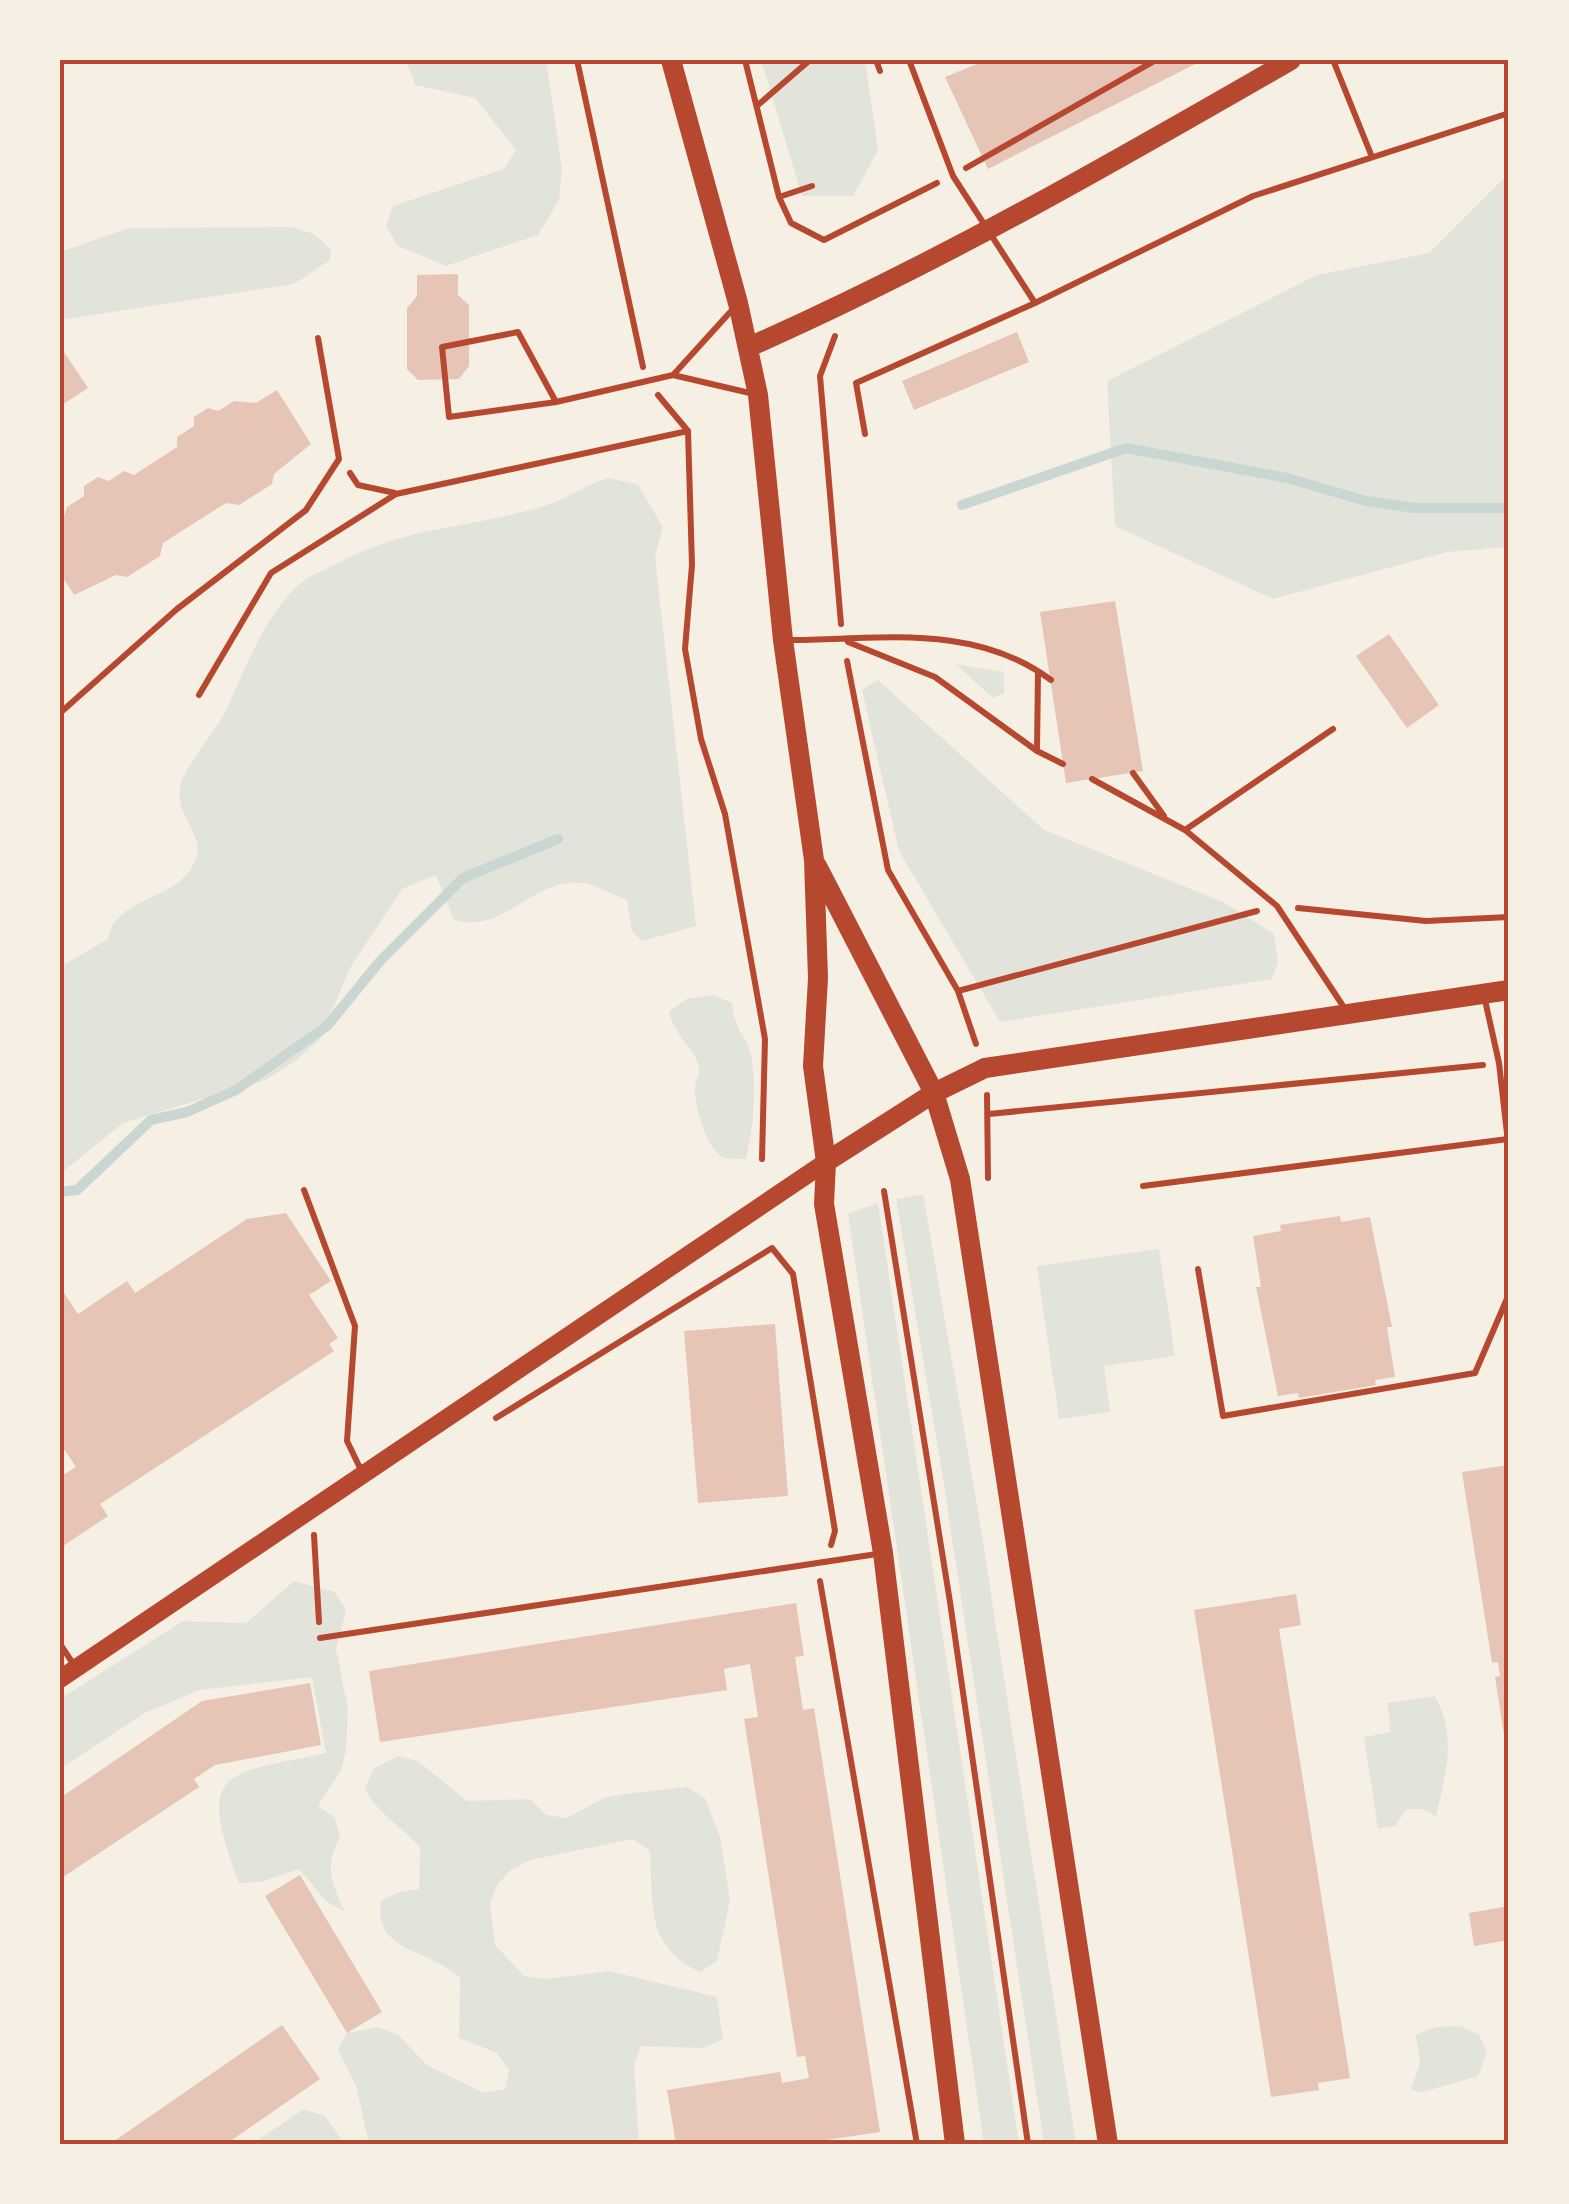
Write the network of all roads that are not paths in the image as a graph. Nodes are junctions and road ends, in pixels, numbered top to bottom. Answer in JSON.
{"nodes":[{"id":1,"x":671,"y":60,"type":"edge"},
{"id":2,"x":876,"y":60,"type":"edge"},
{"id":3,"x":909,"y":60,"type":"edge"},
{"id":4,"x":1292,"y":60,"type":"edge"},
{"id":5,"x":1333,"y":60,"type":"edge"},
{"id":6,"x":880,"y":71,"type":"dead end"},
{"id":7,"x":1509,"y":113,"type":"edge"},
{"id":8,"x":1372,"y":158,"type":"junction"},
{"id":9,"x":986,"y":232,"type":"junction"},
{"id":10,"x":738,"y":303,"type":"junction"},
{"id":11,"x":1036,"y":303,"type":"junction"},
{"id":12,"x":318,"y":338,"type":"dead end"},
{"id":13,"x":749,"y":347,"type":"junction"},
{"id":14,"x":673,"y":375,"type":"junction"},
{"id":15,"x":758,"y":395,"type":"junction"},
{"id":16,"x":556,"y":402,"type":"junction"},
{"id":17,"x":865,"y":434,"type":"dead end"},
{"id":18,"x":782,"y":640,"type":"junction"},
{"id":19,"x":842,"y":640,"type":"junction"},
{"id":20,"x":1038,"y":671,"type":"junction"},
{"id":21,"x":1051,"y":680,"type":"dead end"},
{"id":22,"x":60,"y":713,"type":"edge"},
{"id":23,"x":1333,"y":729,"type":"dead end"},
{"id":24,"x":1037,"y":751,"type":"junction"},
{"id":25,"x":1063,"y":764,"type":"dead end"},
{"id":26,"x":1133,"y":773,"type":"dead end"},
{"id":27,"x":1092,"y":780,"type":"dead end"},
{"id":28,"x":1165,"y":817,"type":"junction"},
{"id":29,"x":1185,"y":830,"type":"junction"},
{"id":30,"x":814,"y":860,"type":"junction"},
{"id":31,"x":1509,"y":990,"type":"edge"},
{"id":32,"x":1484,"y":994,"type":"junction"},
{"id":33,"x":1347,"y":1013,"type":"junction"},
{"id":34,"x":934,"y":1092,"type":"junction"},
{"id":35,"x":1508,"y":1139,"type":"edge"},
{"id":36,"x":1509,"y":1151,"type":"edge"},
{"id":37,"x":826,"y":1162,"type":"junction"},
{"id":38,"x":1142,"y":1186,"type":"dead end"},
{"id":39,"x":304,"y":1190,"type":"dead end"},
{"id":40,"x":1198,"y":1269,"type":"dead end"},
{"id":41,"x":1509,"y":1294,"type":"edge"},
{"id":42,"x":363,"y":1474,"type":"junction"},
{"id":43,"x":883,"y":1553,"type":"junction"},
{"id":44,"x":320,"y":1638,"type":"road end"},
{"id":45,"x":60,"y":1644,"type":"edge"},
{"id":46,"x":76,"y":1668,"type":"junction"},
{"id":47,"x":60,"y":1679,"type":"edge"},
{"id":48,"x":955,"y":2144,"type":"edge"},
{"id":49,"x":1108,"y":2144,"type":"edge"}],
"edges":[{"from":1,"to":10,"type":"main road"},
{"from":2,"to":6,"type":"lane"},
{"from":3,"to":9,"type":"lane"},
{"from":4,"to":9,"type":"main road"},
{"from":5,"to":8,"type":"lane"},
{"from":7,"to":8,"type":"lane"},
{"from":8,"to":11,"type":"lane"},
{"from":9,"to":11,"type":"lane"},
{"from":9,"to":13,"type":"main road"},
{"from":10,"to":13,"type":"main road"},
{"from":10,"to":14,"type":"lane"},
{"from":11,"to":17,"type":"lane"},
{"from":12,"to":22,"type":"lane"},
{"from":13,"to":15,"type":"main road"},
{"from":14,"to":15,"type":"lane"},
{"from":14,"to":16,"type":"lane"},
{"from":15,"to":18,"type":"main road"},
{"from":16,"to":16,"type":"lane"},
{"from":18,"to":19,"type":"lane"},
{"from":18,"to":30,"type":"main road"},
{"from":19,"to":20,"type":"lane"},
{"from":19,"to":24,"type":"lane"},
{"from":20,"to":21,"type":"lane"},
{"from":20,"to":24,"type":"lane"},
{"from":23,"to":29,"type":"lane"},
{"from":24,"to":25,"type":"lane"},
{"from":26,"to":28,"type":"lane"},
{"from":27,"to":28,"type":"lane"},
{"from":28,"to":29,"type":"lane"},
{"from":29,"to":33,"type":"lane"},
{"from":30,"to":34,"type":"main road"},
{"from":30,"to":37,"type":"main road"},
{"from":31,"to":32,"type":"main road"},
{"from":32,"to":33,"type":"main road"},
{"from":32,"to":35,"type":"lane"},
{"from":33,"to":34,"type":"main road"},
{"from":34,"to":37,"type":"main road"},
{"from":34,"to":49,"type":"main road"},
{"from":35,"to":36,"type":"lane"},
{"from":35,"to":38,"type":"lane"},
{"from":37,"to":42,"type":"street"},
{"from":37,"to":43,"type":"main road"},
{"from":39,"to":42,"type":"lane"},
{"from":40,"to":41,"type":"lane"},
{"from":42,"to":46,"type":"street"},
{"from":43,"to":44,"type":"lane"},
{"from":43,"to":48,"type":"main road"},
{"from":45,"to":46,"type":"lane"},
{"from":46,"to":47,"type":"street"}]}
